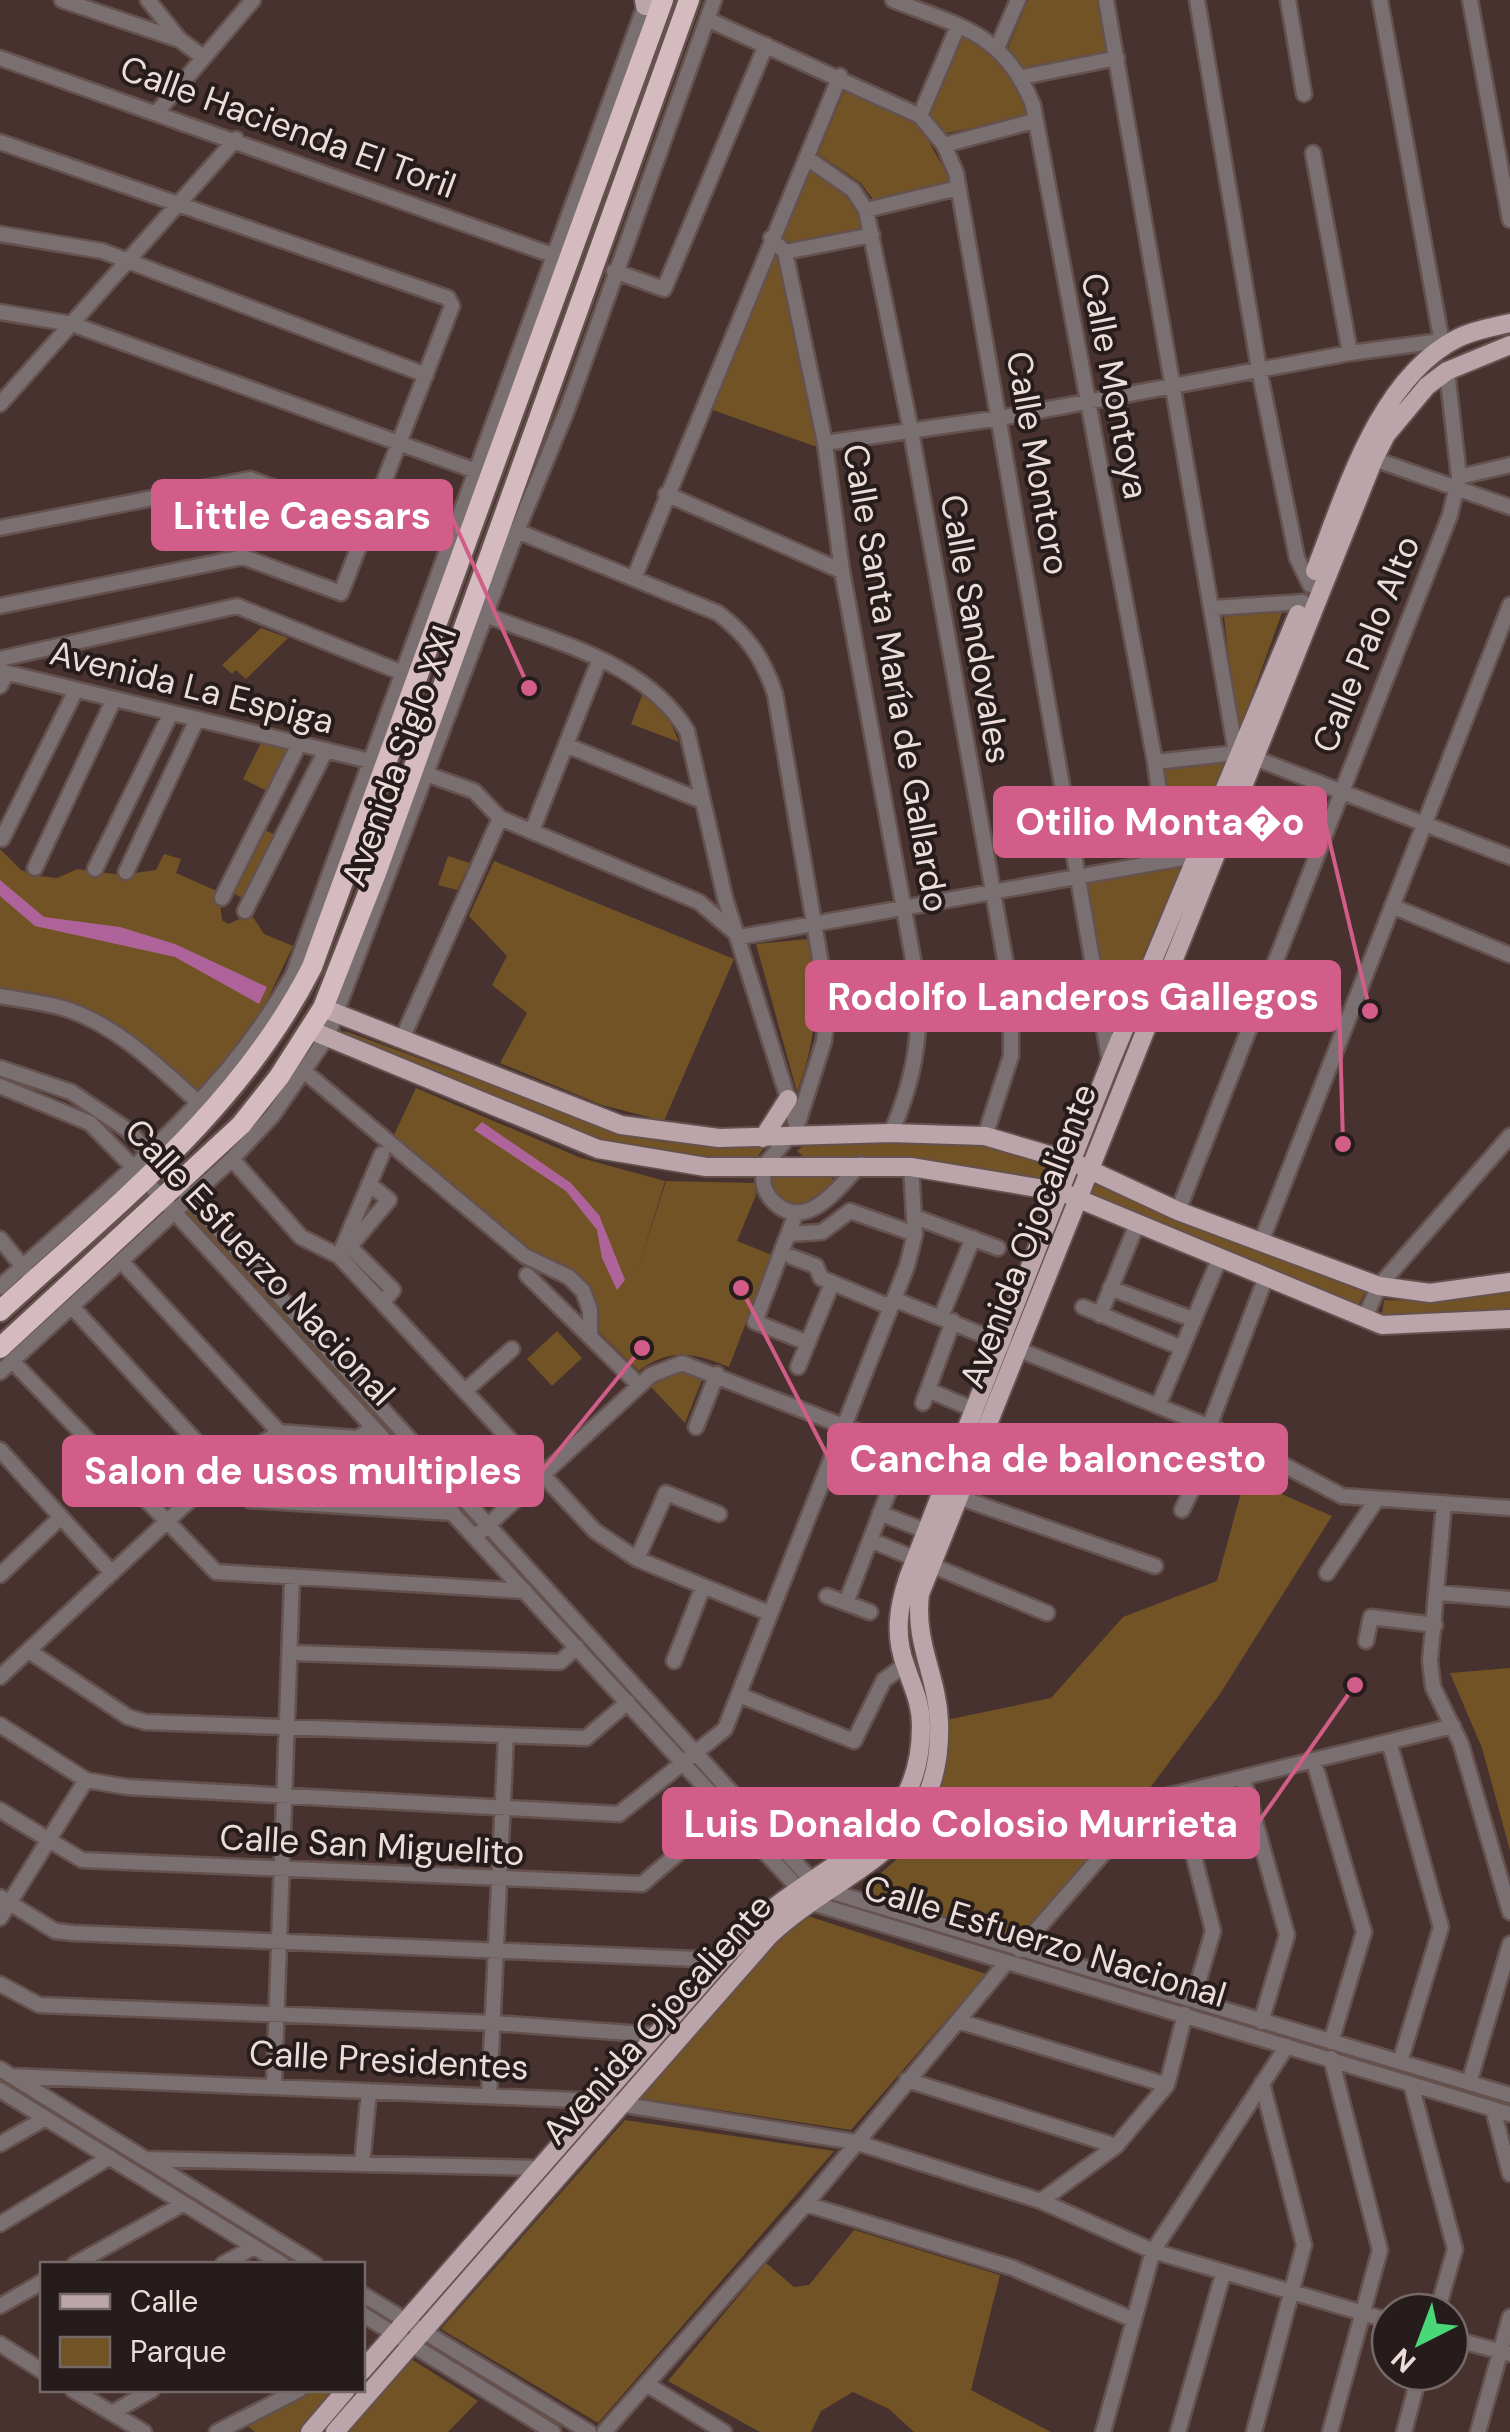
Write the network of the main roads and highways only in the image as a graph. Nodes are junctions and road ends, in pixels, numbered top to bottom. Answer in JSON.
{"nodes":[{"id":1,"x":689,"y":0,"type":"edge"},
{"id":2,"x":650,"y":1,"type":"edge"},
{"id":3,"x":604,"y":234,"type":"junction"},
{"id":4,"x":625,"y":241,"type":"road end"},
{"id":5,"x":1510,"y":322,"type":"edge"},
{"id":6,"x":1510,"y":345,"type":"edge"},
{"id":7,"x":1244,"y":755,"type":"junction"},
{"id":8,"x":314,"y":919,"type":"road end"},
{"id":9,"x":312,"y":968,"type":"junction"},
{"id":10,"x":330,"y":1011,"type":"junction"},
{"id":11,"x":319,"y":1034,"type":"junction"},
{"id":12,"x":265,"y":1049,"type":"junction"},
{"id":13,"x":224,"y":1077,"type":"road end"},
{"id":14,"x":788,"y":1099,"type":"road end"},
{"id":15,"x":763,"y":1138,"type":"junction"},
{"id":16,"x":1080,"y":1166,"type":"junction"},
{"id":17,"x":1069,"y":1194,"type":"junction"},
{"id":18,"x":1510,"y":1282,"type":"edge"},
{"id":19,"x":0,"y":1311,"type":"edge"},
{"id":20,"x":1510,"y":1319,"type":"edge"},
{"id":21,"x":4,"y":1360,"type":"edge"},
{"id":22,"x":923,"y":1563,"type":"junction"},
{"id":23,"x":807,"y":1892,"type":"junction"},
{"id":24,"x":365,"y":2367,"type":"edge"},
{"id":25,"x":344,"y":2392,"type":"edge"},
{"id":26,"x":310,"y":2432,"type":"edge"},
{"id":27,"x":334,"y":2432,"type":"edge"}],
"edges":[{"from":1,"to":3,"type":"highway","name":"Avenida Siglo XXI"},
{"from":2,"to":9,"type":"highway","name":"Avenida Siglo XXI"},
{"from":3,"to":4,"type":"highway"},
{"from":3,"to":10,"type":"highway","name":"Avenida Siglo XXI"},
{"from":5,"to":7,"type":"main road","name":"Avenida Ojocaliente"},
{"from":6,"to":7,"type":"main road","name":"Avenida Ojocaliente"},
{"from":7,"to":16,"type":"main road","name":"Avenida Ojocaliente"},
{"from":7,"to":16,"type":"main road","name":"Avenida Ojocaliente"},
{"from":8,"to":9,"type":"highway"},
{"from":9,"to":12,"type":"highway","name":"Avenida Siglo XXI"},
{"from":10,"to":11,"type":"highway","name":"Avenida Siglo XXI"},
{"from":10,"to":15,"type":"main road"},
{"from":11,"to":17,"type":"main road"},
{"from":11,"to":21,"type":"highway","name":"Avenida Siglo XXI"},
{"from":12,"to":13,"type":"highway"},
{"from":12,"to":19,"type":"highway","name":"Avenida Siglo XXI"},
{"from":14,"to":15,"type":"main road"},
{"from":15,"to":16,"type":"main road"},
{"from":16,"to":17,"type":"main road","name":"Avenida Ojocaliente"},
{"from":16,"to":18,"type":"main road"},
{"from":17,"to":20,"type":"main road"},
{"from":17,"to":22,"type":"main road","name":"Avenida Ojocaliente"},
{"from":17,"to":22,"type":"main road","name":"Avenida Ojocaliente"},
{"from":22,"to":23,"type":"main road","name":"Avenida Ojocaliente"},
{"from":22,"to":23,"type":"main road","name":"Avenida Ojocaliente"},
{"from":23,"to":24,"type":"main road","name":"Avenida Ojocaliente"},
{"from":23,"to":27,"type":"main road","name":"Avenida Ojocaliente"},
{"from":25,"to":26,"type":"main road"}]}
